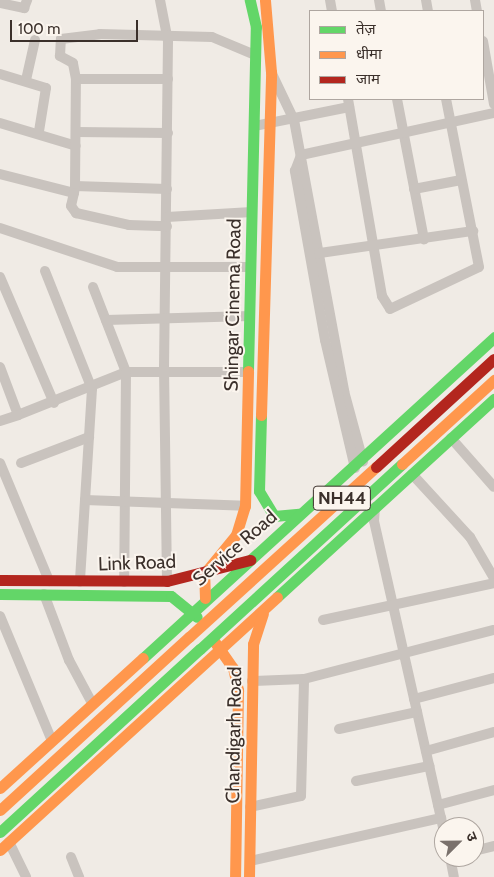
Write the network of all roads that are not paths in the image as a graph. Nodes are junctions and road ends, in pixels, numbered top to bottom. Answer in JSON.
{"nodes":[{"id":1,"x":27,"y":0,"type":"edge"},
{"id":2,"x":160,"y":0,"type":"edge"},
{"id":3,"x":250,"y":0,"type":"edge"},
{"id":4,"x":266,"y":0,"type":"edge"},
{"id":5,"x":0,"y":3,"type":"edge"},
{"id":6,"x":167,"y":35,"type":"junction"},
{"id":7,"x":35,"y":40,"type":"dead end"},
{"id":8,"x":484,"y":47,"type":"edge"},
{"id":9,"x":255,"y":55,"type":"junction"},
{"id":10,"x":271,"y":72,"type":"junction"},
{"id":11,"x":0,"y":74,"type":"edge"},
{"id":12,"x":76,"y":79,"type":"junction"},
{"id":13,"x":168,"y":79,"type":"junction"},
{"id":14,"x":26,"y":80,"type":"junction"},
{"id":15,"x":397,"y":100,"type":"edge"},
{"id":16,"x":446,"y":100,"type":"edge"},
{"id":17,"x":348,"y":103,"type":"edge"},
{"id":18,"x":494,"y":104,"type":"edge"},
{"id":19,"x":494,"y":113,"type":"edge"},
{"id":20,"x":289,"y":122,"type":"junction"},
{"id":21,"x":0,"y":123,"type":"edge"},
{"id":22,"x":450,"y":123,"type":"junction"},
{"id":23,"x":254,"y":126,"type":"junction"},
{"id":24,"x":269,"y":126,"type":"junction"},
{"id":25,"x":39,"y":132,"type":"junction"},
{"id":26,"x":77,"y":132,"type":"junction"},
{"id":27,"x":403,"y":132,"type":"junction"},
{"id":28,"x":168,"y":133,"type":"junction"},
{"id":29,"x":356,"y":143,"type":"junction"},
{"id":30,"x":76,"y":146,"type":"junction"},
{"id":31,"x":301,"y":154,"type":"junction"},
{"id":32,"x":0,"y":174,"type":"edge"},
{"id":33,"x":461,"y":180,"type":"junction"},
{"id":34,"x":74,"y":189,"type":"junction"},
{"id":35,"x":167,"y":189,"type":"junction"},
{"id":36,"x":414,"y":189,"type":"junction"},
{"id":37,"x":252,"y":212,"type":"junction"},
{"id":38,"x":166,"y":221,"type":"junction"},
{"id":39,"x":0,"y":228,"type":"edge"},
{"id":40,"x":473,"y":231,"type":"junction"},
{"id":41,"x":424,"y":239,"type":"junction"},
{"id":42,"x":374,"y":247,"type":"junction"},
{"id":43,"x":315,"y":254,"type":"junction"},
{"id":44,"x":251,"y":266,"type":"junction"},
{"id":45,"x":166,"y":267,"type":"junction"},
{"id":46,"x":44,"y":271,"type":"dead end"},
{"id":47,"x":0,"y":277,"type":"edge"},
{"id":48,"x":93,"y":288,"type":"dead end"},
{"id":49,"x":250,"y":316,"type":"junction"},
{"id":50,"x":165,"y":319,"type":"junction"},
{"id":51,"x":106,"y":320,"type":"junction"},
{"id":52,"x":494,"y":337,"type":"edge"},
{"id":53,"x":494,"y":359,"type":"edge"},
{"id":54,"x":0,"y":367,"type":"edge"},
{"id":55,"x":164,"y":371,"type":"junction"},
{"id":56,"x":126,"y":372,"type":"junction"},
{"id":57,"x":249,"y":372,"type":"junction"},
{"id":58,"x":494,"y":380,"type":"edge"},
{"id":59,"x":92,"y":389,"type":"junction"},
{"id":60,"x":494,"y":399,"type":"edge"},
{"id":61,"x":54,"y":403,"type":"junction"},
{"id":62,"x":18,"y":415,"type":"junction"},
{"id":63,"x":0,"y":422,"type":"edge"},
{"id":64,"x":89,"y":437,"type":"junction"},
{"id":65,"x":451,"y":438,"type":"junction"},
{"id":66,"x":357,"y":459,"type":"junction"},
{"id":67,"x":0,"y":462,"type":"edge"},
{"id":68,"x":21,"y":463,"type":"dead end"},
{"id":69,"x":412,"y":474,"type":"junction"},
{"id":70,"x":494,"y":487,"type":"edge"},
{"id":71,"x":86,"y":500,"type":"junction"},
{"id":72,"x":124,"y":501,"type":"junction"},
{"id":73,"x":166,"y":503,"type":"junction"},
{"id":74,"x":245,"y":506,"type":"junction"},
{"id":75,"x":372,"y":513,"type":"junction"},
{"id":76,"x":298,"y":514,"type":"junction"},
{"id":77,"x":250,"y":560,"type":"junction"},
{"id":78,"x":204,"y":574,"type":"junction"},
{"id":79,"x":494,"y":578,"type":"edge"},
{"id":80,"x":0,"y":580,"type":"edge"},
{"id":81,"x":167,"y":581,"type":"junction"},
{"id":82,"x":49,"y":582,"type":"junction"},
{"id":83,"x":80,"y":582,"type":"junction"},
{"id":84,"x":124,"y":582,"type":"junction"},
{"id":85,"x":494,"y":583,"type":"edge"},
{"id":86,"x":0,"y":594,"type":"edge"},
{"id":87,"x":44,"y":594,"type":"junction"},
{"id":88,"x":205,"y":598,"type":"junction"},
{"id":89,"x":273,"y":600,"type":"junction"},
{"id":90,"x":393,"y":605,"type":"junction"},
{"id":91,"x":191,"y":610,"type":"junction"},
{"id":92,"x":0,"y":616,"type":"edge"},
{"id":93,"x":323,"y":620,"type":"dead end"},
{"id":94,"x":494,"y":630,"type":"edge"},
{"id":95,"x":221,"y":649,"type":"junction"},
{"id":96,"x":404,"y":655,"type":"junction"},
{"id":97,"x":494,"y":678,"type":"edge"},
{"id":98,"x":304,"y":679,"type":"junction"},
{"id":99,"x":252,"y":681,"type":"junction"},
{"id":100,"x":414,"y":699,"type":"junction"},
{"id":101,"x":92,"y":703,"type":"junction"},
{"id":102,"x":417,"y":712,"type":"junction"},
{"id":103,"x":339,"y":729,"type":"dead end"},
{"id":104,"x":494,"y":734,"type":"edge"},
{"id":105,"x":52,"y":741,"type":"junction"},
{"id":106,"x":426,"y":751,"type":"junction"},
{"id":107,"x":429,"y":766,"type":"junction"},
{"id":108,"x":356,"y":781,"type":"dead end"},
{"id":109,"x":0,"y":788,"type":"edge"},
{"id":110,"x":494,"y":790,"type":"edge"},
{"id":111,"x":438,"y":805,"type":"junction"},
{"id":112,"x":250,"y":806,"type":"junction"},
{"id":113,"x":0,"y":810,"type":"edge"},
{"id":114,"x":441,"y":817,"type":"edge"},
{"id":115,"x":434,"y":820,"type":"edge"},
{"id":116,"x":0,"y":832,"type":"edge"},
{"id":117,"x":4,"y":846,"type":"edge"},
{"id":118,"x":71,"y":857,"type":"dead end"},
{"id":119,"x":250,"y":861,"type":"junction"},
{"id":120,"x":26,"y":877,"type":"edge"},
{"id":121,"x":79,"y":877,"type":"edge"},
{"id":122,"x":235,"y":877,"type":"edge"},
{"id":123,"x":250,"y":877,"type":"edge"}],
"edges":[{"from":1,"to":5,"type":"street"},
{"from":2,"to":6,"type":"street"},
{"from":3,"to":9,"type":"main road","name":"Shingar Cinema Road"},
{"from":4,"to":10,"type":"main road","name":"Shingar Cinema Road"},
{"from":6,"to":9,"type":"street"},
{"from":6,"to":12,"type":"street"},
{"from":6,"to":13,"type":"street"},
{"from":7,"to":14,"type":"street"},
{"from":8,"to":18,"type":"street"},
{"from":9,"to":23,"type":"main road","name":"Shingar Cinema Road"},
{"from":10,"to":20,"type":"street"},
{"from":10,"to":24,"type":"main road","name":"Shingar Cinema Road"},
{"from":11,"to":14,"type":"street"},
{"from":12,"to":13,"type":"street"},
{"from":12,"to":26,"type":"street"},
{"from":13,"to":28,"type":"street"},
{"from":14,"to":25,"type":"street"},
{"from":15,"to":27,"type":"street"},
{"from":16,"to":22,"type":"street"},
{"from":17,"to":20,"type":"street"},
{"from":17,"to":29,"type":"street"},
{"from":19,"to":22,"type":"street"},
{"from":20,"to":24,"type":"street"},
{"from":20,"to":31,"type":"street"},
{"from":21,"to":25,"type":"street"},
{"from":22,"to":27,"type":"street"},
{"from":22,"to":33,"type":"street"},
{"from":23,"to":24,"type":"street"},
{"from":23,"to":37,"type":"main road","name":"Shingar Cinema Road"},
{"from":24,"to":76,"type":"main road","name":"Shingar Cinema Road"},
{"from":25,"to":30,"type":"street"},
{"from":26,"to":28,"type":"street"},
{"from":26,"to":30,"type":"street"},
{"from":27,"to":29,"type":"street"},
{"from":27,"to":36,"type":"street"},
{"from":28,"to":35,"type":"street"},
{"from":29,"to":31,"type":"street"},
{"from":29,"to":42,"type":"street"},
{"from":30,"to":34,"type":"street"},
{"from":31,"to":43,"type":"street"},
{"from":32,"to":34,"type":"street"},
{"from":33,"to":36,"type":"street"},
{"from":33,"to":40,"type":"street"},
{"from":34,"to":35,"type":"street"},
{"from":34,"to":38,"type":"street"},
{"from":35,"to":38,"type":"street"},
{"from":36,"to":41,"type":"street"},
{"from":37,"to":38,"type":"street"},
{"from":37,"to":44,"type":"main road","name":"Shingar Cinema Road"},
{"from":38,"to":45,"type":"street"},
{"from":39,"to":45,"type":"street"},
{"from":40,"to":41,"type":"street"},
{"from":40,"to":42,"type":"street"},
{"from":41,"to":42,"type":"street"},
{"from":42,"to":43,"type":"street"},
{"from":43,"to":66,"type":"street"},
{"from":44,"to":45,"type":"street"},
{"from":44,"to":49,"type":"main road","name":"Shingar Cinema Road"},
{"from":45,"to":50,"type":"street"},
{"from":46,"to":59,"type":"street"},
{"from":47,"to":61,"type":"street"},
{"from":48,"to":51,"type":"street"},
{"from":49,"to":50,"type":"street"},
{"from":49,"to":57,"type":"main road","name":"Shingar Cinema Road"},
{"from":50,"to":51,"type":"street"},
{"from":50,"to":55,"type":"street"},
{"from":51,"to":56,"type":"street"},
{"from":52,"to":66,"type":"main road","name":"Service Road"},
{"from":53,"to":113,"type":"main road","number":"NH44","bridge":true},
{"from":54,"to":62,"type":"street"},
{"from":55,"to":56,"type":"street"},
{"from":55,"to":57,"type":"street"},
{"from":55,"to":73,"type":"street"},
{"from":56,"to":59,"type":"street"},
{"from":56,"to":72,"type":"street"},
{"from":57,"to":74,"type":"main road","name":"Shingar Cinema Road"},
{"from":58,"to":116,"type":"main road","number":"NH44","bridge":true},
{"from":59,"to":61,"type":"street"},
{"from":59,"to":64,"type":"street"},
{"from":60,"to":65,"type":"main road"},
{"from":61,"to":62,"type":"street"},
{"from":62,"to":63,"type":"street"},
{"from":64,"to":68,"type":"street"},
{"from":64,"to":71,"type":"street"},
{"from":65,"to":69,"type":"main road"},
{"from":65,"to":70,"type":"street"},
{"from":66,"to":75,"type":"street"},
{"from":66,"to":76,"type":"main road","name":"Service Road"},
{"from":67,"to":82,"type":"street"},
{"from":69,"to":75,"type":"main road"},
{"from":69,"to":79,"type":"street"},
{"from":71,"to":72,"type":"street"},
{"from":71,"to":83,"type":"street"},
{"from":72,"to":73,"type":"street"},
{"from":72,"to":84,"type":"street"},
{"from":73,"to":74,"type":"street"},
{"from":73,"to":81,"type":"street"},
{"from":74,"to":78,"type":"main road","name":"Shingar Cinema Road"},
{"from":75,"to":89,"type":"main road"},
{"from":75,"to":90,"type":"street"},
{"from":76,"to":77,"type":"main road","name":"Service Road"},
{"from":77,"to":78,"type":"main road","name":"Link Road"},
{"from":77,"to":88,"type":"main road","name":"Service Road"},
{"from":77,"to":89,"type":"main road"},
{"from":78,"to":81,"type":"main road","name":"Link Road"},
{"from":78,"to":88,"type":"main road"},
{"from":80,"to":82,"type":"main road","name":"Link Road"},
{"from":81,"to":84,"type":"main road","name":"Link Road"},
{"from":82,"to":83,"type":"main road","name":"Link Road"},
{"from":83,"to":84,"type":"main road","name":"Link Road"},
{"from":85,"to":90,"type":"street"},
{"from":86,"to":87,"type":"main road","name":"Link Road"},
{"from":87,"to":91,"type":"main road","name":"Link Road"},
{"from":87,"to":101,"type":"street"},
{"from":88,"to":91,"type":"main road","name":"Service Road"},
{"from":89,"to":95,"type":"main road"},
{"from":89,"to":99,"type":"main road","name":"Chandigarh Road"},
{"from":90,"to":93,"type":"street"},
{"from":90,"to":96,"type":"street"},
{"from":91,"to":95,"type":"main road","name":"Link Road"},
{"from":91,"to":101,"type":"main road","name":"Service Road"},
{"from":92,"to":105,"type":"street"},
{"from":94,"to":96,"type":"street"},
{"from":95,"to":117,"type":"main road"},
{"from":95,"to":122,"type":"main road","name":"Chandigarh Road"},
{"from":96,"to":98,"type":"street"},
{"from":96,"to":100,"type":"street"},
{"from":97,"to":100,"type":"street"},
{"from":98,"to":99,"type":"street"},
{"from":98,"to":112,"type":"street"},
{"from":99,"to":112,"type":"main road","name":"Chandigarh Road"},
{"from":100,"to":102,"type":"street"},
{"from":101,"to":105,"type":"main road","name":"Service Road"},
{"from":102,"to":103,"type":"street"},
{"from":102,"to":106,"type":"street"},
{"from":104,"to":106,"type":"street"},
{"from":105,"to":109,"type":"main road","name":"Service Road"},
{"from":106,"to":107,"type":"street"},
{"from":107,"to":108,"type":"street"},
{"from":107,"to":111,"type":"street"},
{"from":110,"to":111,"type":"street"},
{"from":111,"to":114,"type":"street"},
{"from":112,"to":119,"type":"main road","name":"Chandigarh Road"},
{"from":115,"to":119,"type":"street"},
{"from":117,"to":120,"type":"street"},
{"from":118,"to":121,"type":"street"},
{"from":119,"to":123,"type":"main road","name":"Chandigarh Road"}]}
